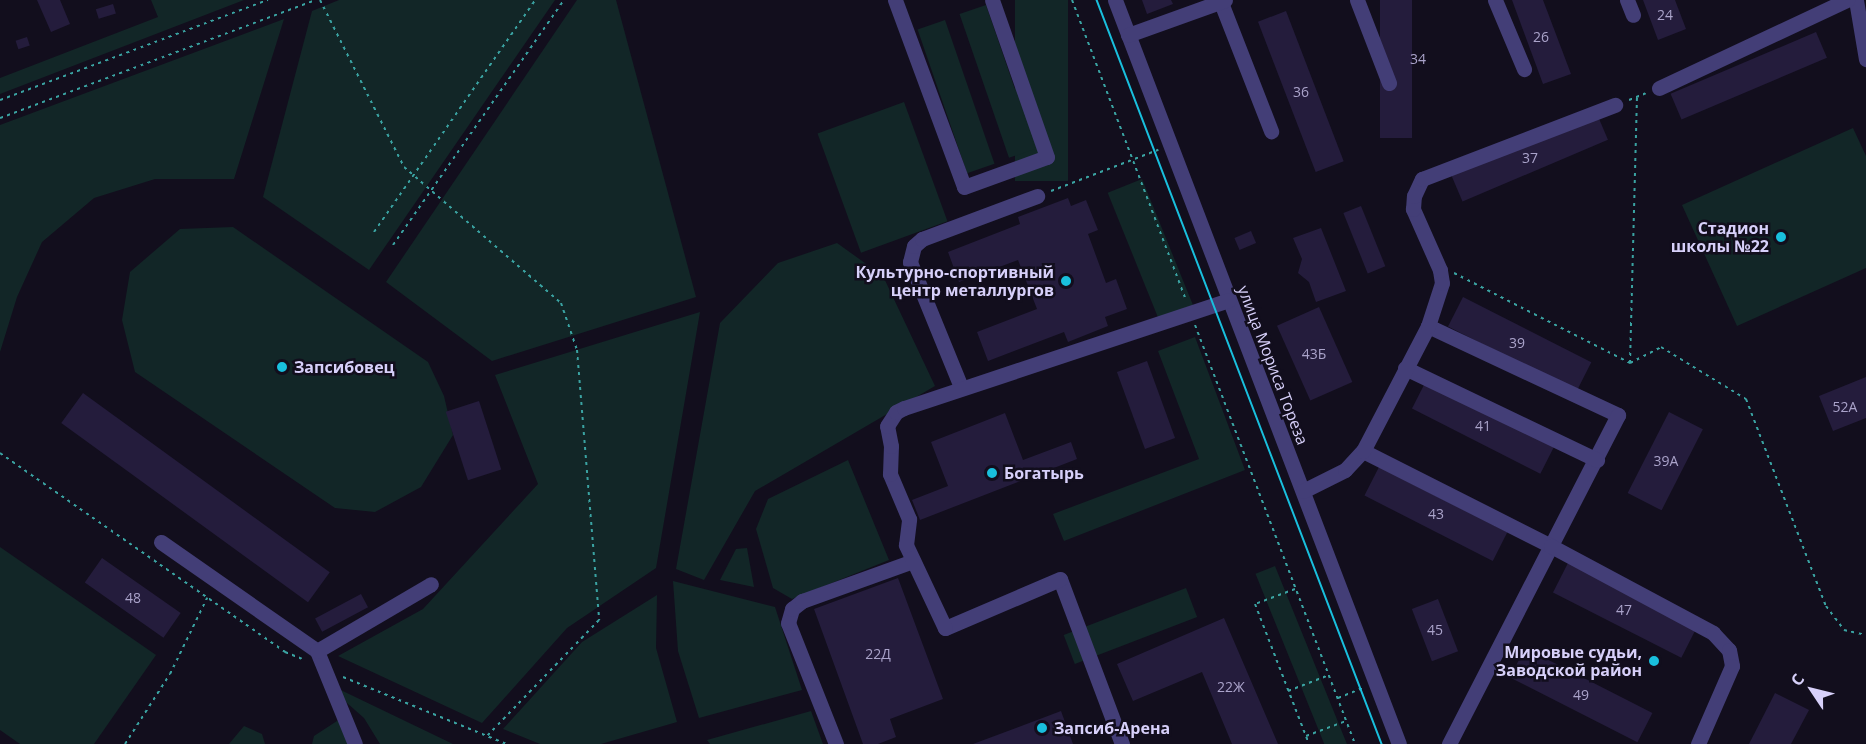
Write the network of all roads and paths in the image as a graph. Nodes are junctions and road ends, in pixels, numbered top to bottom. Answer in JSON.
{"nodes":[{"id":1,"x":268,"y":0,"type":"edge"},
{"id":2,"x":316,"y":0,"type":"edge"},
{"id":3,"x":320,"y":0,"type":"edge"},
{"id":4,"x":536,"y":0,"type":"edge"},
{"id":5,"x":564,"y":0,"type":"edge"},
{"id":6,"x":895,"y":0,"type":"edge"},
{"id":7,"x":992,"y":0,"type":"edge"},
{"id":8,"x":1072,"y":0,"type":"edge"},
{"id":9,"x":1114,"y":0,"type":"edge"},
{"id":10,"x":1222,"y":0,"type":"edge"},
{"id":11,"x":1357,"y":0,"type":"edge"},
{"id":12,"x":1496,"y":0,"type":"edge"},
{"id":13,"x":1847,"y":0,"type":"edge"},
{"id":14,"x":1856,"y":0,"type":"edge"},
{"id":15,"x":1128,"y":35,"type":"junction"},
{"id":16,"x":1866,"y":59,"type":"edge"},
{"id":17,"x":1524,"y":69,"type":"dead end"},
{"id":18,"x":1389,"y":83,"type":"dead end"},
{"id":19,"x":1659,"y":88,"type":"joint"},
{"id":20,"x":1637,"y":96,"type":"junction"},
{"id":21,"x":0,"y":100,"type":"edge"},
{"id":22,"x":1615,"y":105,"type":"joint"},
{"id":23,"x":0,"y":118,"type":"edge"},
{"id":24,"x":1271,"y":132,"type":"dead end"},
{"id":25,"x":1148,"y":154,"type":"dead end"},
{"id":26,"x":1132,"y":160,"type":"junction"},
{"id":27,"x":414,"y":175,"type":"junction"},
{"id":28,"x":431,"y":190,"type":"junction"},
{"id":29,"x":1037,"y":196,"type":"joint"},
{"id":30,"x":374,"y":232,"type":"dead end"},
{"id":31,"x":393,"y":245,"type":"dead end"},
{"id":32,"x":1440,"y":270,"type":"junction"},
{"id":33,"x":1229,"y":300,"type":"junction"},
{"id":34,"x":1191,"y":314,"type":"junction"},
{"id":35,"x":1428,"y":326,"type":"junction"},
{"id":36,"x":1630,"y":363,"type":"junction"},
{"id":37,"x":1405,"y":368,"type":"junction"},
{"id":38,"x":961,"y":387,"type":"junction"},
{"id":39,"x":1363,"y":451,"type":"junction"},
{"id":40,"x":1597,"y":460,"type":"junction"},
{"id":41,"x":1303,"y":491,"type":"junction"},
{"id":42,"x":161,"y":542,"type":"dead end"},
{"id":43,"x":1551,"y":546,"type":"junction"},
{"id":44,"x":913,"y":561,"type":"junction"},
{"id":45,"x":431,"y":584,"type":"dead end"},
{"id":46,"x":1296,"y":589,"type":"junction"},
{"id":47,"x":207,"y":597,"type":"dead end"},
{"id":48,"x":1866,"y":635,"type":"edge"},
{"id":49,"x":317,"y":651,"type":"junction"},
{"id":50,"x":1329,"y":675,"type":"junction"},
{"id":51,"x":1376,"y":683,"type":"junction"},
{"id":52,"x":1288,"y":691,"type":"junction"},
{"id":53,"x":1338,"y":698,"type":"junction"},
{"id":54,"x":1346,"y":720,"type":"junction"},
{"id":55,"x":1306,"y":736,"type":"junction"},
{"id":56,"x":486,"y":737,"type":"dead end"},
{"id":57,"x":125,"y":744,"type":"edge"},
{"id":58,"x":355,"y":744,"type":"edge"},
{"id":59,"x":836,"y":744,"type":"edge"},
{"id":60,"x":1122,"y":744,"type":"edge"},
{"id":61,"x":1309,"y":744,"type":"edge"},
{"id":62,"x":1355,"y":744,"type":"edge"},
{"id":63,"x":1399,"y":744,"type":"edge"},
{"id":64,"x":1449,"y":744,"type":"edge"},
{"id":65,"x":1698,"y":744,"type":"edge"}],
"edges":[{"from":1,"to":21,"type":"path"},
{"from":2,"to":23,"type":"path"},
{"from":3,"to":27,"type":"path"},
{"from":4,"to":27,"type":"path"},
{"from":5,"to":28,"type":"path"},
{"from":6,"to":7,"type":"street"},
{"from":8,"to":26,"type":"path"},
{"from":9,"to":15,"type":"street","name":"улица Мориса Тореза"},
{"from":10,"to":15,"type":"street"},
{"from":10,"to":24,"type":"street"},
{"from":11,"to":18,"type":"street"},
{"from":12,"to":17,"type":"street"},
{"from":13,"to":19,"type":"street"},
{"from":14,"to":16,"type":"street"},
{"from":15,"to":33,"type":"street","name":"улица Мориса Тореза"},
{"from":19,"to":20,"type":"path"},
{"from":20,"to":22,"type":"path"},
{"from":20,"to":36,"type":"path"},
{"from":22,"to":32,"type":"street"},
{"from":25,"to":26,"type":"path"},
{"from":26,"to":29,"type":"path"},
{"from":26,"to":34,"type":"path"},
{"from":27,"to":28,"type":"path"},
{"from":27,"to":30,"type":"path"},
{"from":28,"to":31,"type":"path"},
{"from":28,"to":56,"type":"path"},
{"from":29,"to":38,"type":"street"},
{"from":32,"to":35,"type":"street"},
{"from":32,"to":36,"type":"path"},
{"from":33,"to":34,"type":"street"},
{"from":33,"to":41,"type":"street","name":"улица Мориса Тореза"},
{"from":34,"to":38,"type":"street"},
{"from":34,"to":46,"type":"path"},
{"from":35,"to":37,"type":"street"},
{"from":35,"to":40,"type":"street"},
{"from":36,"to":48,"type":"path"},
{"from":37,"to":39,"type":"street"},
{"from":37,"to":40,"type":"street"},
{"from":38,"to":44,"type":"street"},
{"from":39,"to":41,"type":"street"},
{"from":39,"to":43,"type":"street"},
{"from":40,"to":43,"type":"street"},
{"from":41,"to":51,"type":"street","name":"улица Мориса Тореза"},
{"from":42,"to":49,"type":"street"},
{"from":43,"to":64,"type":"street"},
{"from":43,"to":65,"type":"street"},
{"from":44,"to":59,"type":"street"},
{"from":44,"to":60,"type":"street"},
{"from":45,"to":49,"type":"street"},
{"from":46,"to":50,"type":"path"},
{"from":46,"to":52,"type":"path"},
{"from":47,"to":57,"type":"path"},
{"from":49,"to":58,"type":"street"},
{"from":50,"to":52,"type":"path"},
{"from":50,"to":53,"type":"path"},
{"from":51,"to":53,"type":"path"},
{"from":51,"to":63,"type":"street","name":"улица Мориса Тореза"},
{"from":52,"to":55,"type":"path"},
{"from":53,"to":54,"type":"path"},
{"from":54,"to":55,"type":"path"},
{"from":54,"to":62,"type":"path"},
{"from":55,"to":61,"type":"path"}]}
